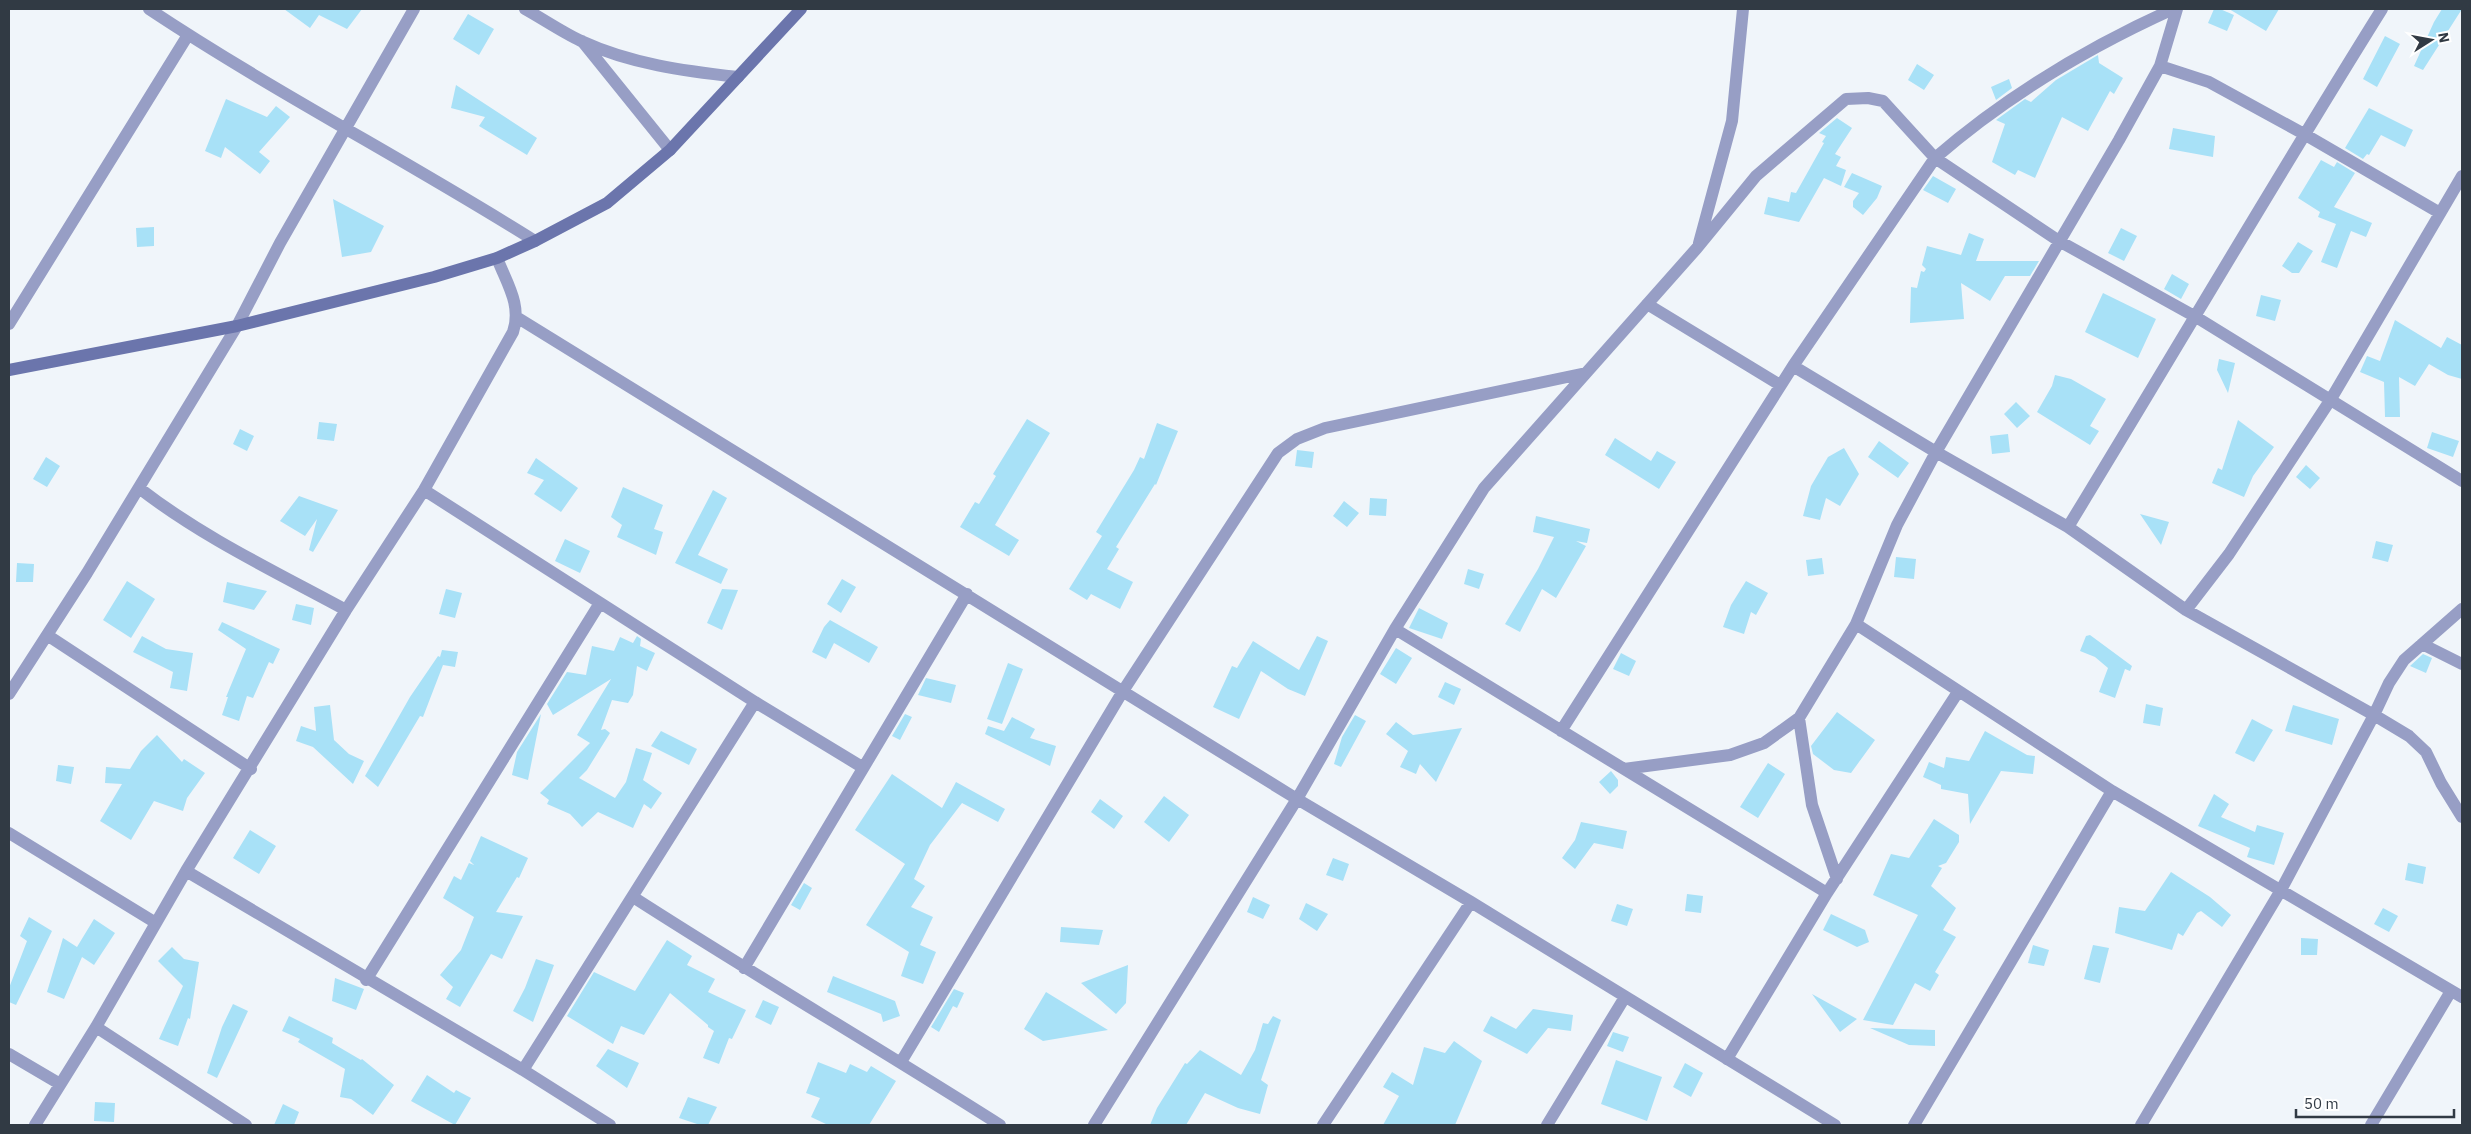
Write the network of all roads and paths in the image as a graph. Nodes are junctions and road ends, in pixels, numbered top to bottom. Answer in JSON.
{"nodes":[{"id":1,"x":148,"y":9,"type":"edge"},
{"id":2,"x":414,"y":9,"type":"edge"},
{"id":3,"x":524,"y":9,"type":"edge"},
{"id":4,"x":801,"y":9,"type":"edge"},
{"id":5,"x":1743,"y":9,"type":"edge"},
{"id":6,"x":2173,"y":9,"type":"edge"},
{"id":7,"x":2178,"y":9,"type":"edge"},
{"id":8,"x":2382,"y":9,"type":"edge"},
{"id":9,"x":188,"y":35,"type":"junction"},
{"id":10,"x":582,"y":41,"type":"junction"},
{"id":11,"x":2160,"y":66,"type":"junction"},
{"id":12,"x":738,"y":78,"type":"junction"},
{"id":13,"x":344,"y":129,"type":"junction"},
{"id":14,"x":2304,"y":134,"type":"junction"},
{"id":15,"x":670,"y":150,"type":"junction"},
{"id":16,"x":1935,"y":158,"type":"junction"},
{"id":17,"x":2462,"y":176,"type":"edge"},
{"id":18,"x":2440,"y":213,"type":"junction"},
{"id":19,"x":2059,"y":241,"type":"junction"},
{"id":20,"x":535,"y":242,"type":"junction"},
{"id":21,"x":1697,"y":248,"type":"junction"},
{"id":22,"x":497,"y":258,"type":"junction"},
{"id":23,"x":1647,"y":304,"type":"junction"},
{"id":24,"x":2196,"y":317,"type":"junction"},
{"id":25,"x":518,"y":318,"type":"junction"},
{"id":26,"x":9,"y":324,"type":"edge"},
{"id":27,"x":237,"y":326,"type":"junction"},
{"id":28,"x":1793,"y":366,"type":"junction"},
{"id":29,"x":9,"y":370,"type":"edge"},
{"id":30,"x":1586,"y":373,"type":"junction"},
{"id":31,"x":1780,"y":385,"type":"junction"},
{"id":32,"x":2331,"y":398,"type":"junction"},
{"id":33,"x":1936,"y":452,"type":"junction"},
{"id":34,"x":2461,"y":478,"type":"edge"},
{"id":35,"x":139,"y":488,"type":"junction"},
{"id":36,"x":424,"y":490,"type":"junction"},
{"id":37,"x":2068,"y":528,"type":"junction"},
{"id":38,"x":967,"y":594,"type":"junction"},
{"id":39,"x":600,"y":602,"type":"junction"},
{"id":40,"x":2462,"y":609,"type":"edge"},
{"id":41,"x":346,"y":610,"type":"junction"},
{"id":42,"x":2186,"y":610,"type":"junction"},
{"id":43,"x":1856,"y":624,"type":"junction"},
{"id":44,"x":1395,"y":629,"type":"junction"},
{"id":45,"x":46,"y":635,"type":"junction"},
{"id":46,"x":2422,"y":644,"type":"junction"},
{"id":47,"x":2462,"y":664,"type":"edge"},
{"id":48,"x":1123,"y":691,"type":"junction"},
{"id":49,"x":1958,"y":692,"type":"junction"},
{"id":50,"x":9,"y":694,"type":"edge"},
{"id":51,"x":755,"y":702,"type":"junction"},
{"id":52,"x":2374,"y":714,"type":"junction"},
{"id":53,"x":1798,"y":718,"type":"junction"},
{"id":54,"x":1561,"y":731,"type":"junction"},
{"id":55,"x":862,"y":767,"type":"junction"},
{"id":56,"x":251,"y":769,"type":"junction"},
{"id":57,"x":1624,"y":769,"type":"junction"},
{"id":58,"x":2112,"y":791,"type":"junction"},
{"id":59,"x":1297,"y":799,"type":"junction"},
{"id":60,"x":2462,"y":817,"type":"edge"},
{"id":61,"x":9,"y":833,"type":"edge"},
{"id":62,"x":186,"y":872,"type":"junction"},
{"id":63,"x":1837,"y":879,"type":"junction"},
{"id":64,"x":2281,"y":890,"type":"junction"},
{"id":65,"x":1827,"y":894,"type":"junction"},
{"id":66,"x":633,"y":898,"type":"junction"},
{"id":67,"x":1470,"y":902,"type":"junction"},
{"id":68,"x":156,"y":923,"type":"junction"},
{"id":69,"x":744,"y":968,"type":"junction"},
{"id":70,"x":366,"y":980,"type":"junction"},
{"id":71,"x":2457,"y":994,"type":"edge"},
{"id":72,"x":1625,"y":997,"type":"junction"},
{"id":73,"x":96,"y":1027,"type":"junction"},
{"id":74,"x":9,"y":1054,"type":"edge"},
{"id":75,"x":1727,"y":1059,"type":"junction"},
{"id":76,"x":901,"y":1062,"type":"junction"},
{"id":77,"x":522,"y":1070,"type":"junction"},
{"id":78,"x":60,"y":1084,"type":"junction"},
{"id":79,"x":35,"y":1125,"type":"edge"},
{"id":80,"x":246,"y":1125,"type":"edge"},
{"id":81,"x":610,"y":1125,"type":"edge"},
{"id":82,"x":1000,"y":1125,"type":"edge"},
{"id":83,"x":1094,"y":1125,"type":"edge"},
{"id":84,"x":1322,"y":1125,"type":"edge"},
{"id":85,"x":1547,"y":1125,"type":"edge"},
{"id":86,"x":1835,"y":1125,"type":"edge"},
{"id":87,"x":1914,"y":1125,"type":"edge"},
{"id":88,"x":2141,"y":1125,"type":"edge"},
{"id":89,"x":2371,"y":1125,"type":"edge"}],
"edges":[{"from":1,"to":9,"type":"street"},
{"from":2,"to":13,"type":"street"},
{"from":3,"to":10,"type":"street"},
{"from":4,"to":12,"type":"main road"},
{"from":5,"to":21,"type":"street"},
{"from":6,"to":16,"type":"street"},
{"from":7,"to":11,"type":"street"},
{"from":8,"to":14,"type":"street"},
{"from":9,"to":13,"type":"street"},
{"from":9,"to":26,"type":"street"},
{"from":10,"to":12,"type":"street"},
{"from":10,"to":15,"type":"street"},
{"from":11,"to":14,"type":"street"},
{"from":11,"to":19,"type":"street"},
{"from":12,"to":15,"type":"main road"},
{"from":13,"to":20,"type":"street"},
{"from":13,"to":27,"type":"street"},
{"from":14,"to":18,"type":"street"},
{"from":14,"to":24,"type":"street"},
{"from":15,"to":20,"type":"main road"},
{"from":16,"to":19,"type":"street"},
{"from":16,"to":21,"type":"street"},
{"from":16,"to":28,"type":"street"},
{"from":17,"to":18,"type":"street"},
{"from":18,"to":32,"type":"street"},
{"from":19,"to":24,"type":"street"},
{"from":19,"to":33,"type":"street"},
{"from":20,"to":22,"type":"main road"},
{"from":21,"to":23,"type":"street"},
{"from":22,"to":25,"type":"street"},
{"from":22,"to":27,"type":"main road"},
{"from":23,"to":30,"type":"street"},
{"from":23,"to":31,"type":"street"},
{"from":24,"to":32,"type":"street"},
{"from":24,"to":37,"type":"street"},
{"from":25,"to":36,"type":"street"},
{"from":25,"to":38,"type":"street"},
{"from":27,"to":29,"type":"main road"},
{"from":27,"to":35,"type":"street"},
{"from":28,"to":31,"type":"street"},
{"from":28,"to":33,"type":"street"},
{"from":30,"to":44,"type":"street"},
{"from":30,"to":48,"type":"street"},
{"from":31,"to":54,"type":"street"},
{"from":32,"to":34,"type":"street"},
{"from":32,"to":42,"type":"street"},
{"from":33,"to":37,"type":"street"},
{"from":33,"to":43,"type":"street"},
{"from":35,"to":41,"type":"street"},
{"from":35,"to":45,"type":"street"},
{"from":36,"to":39,"type":"street"},
{"from":36,"to":41,"type":"street"},
{"from":37,"to":42,"type":"street"},
{"from":38,"to":48,"type":"street"},
{"from":38,"to":55,"type":"street"},
{"from":39,"to":51,"type":"street"},
{"from":39,"to":70,"type":"street"},
{"from":40,"to":46,"type":"street"},
{"from":41,"to":56,"type":"street"},
{"from":42,"to":52,"type":"street"},
{"from":43,"to":49,"type":"street"},
{"from":43,"to":53,"type":"street"},
{"from":44,"to":54,"type":"street"},
{"from":44,"to":59,"type":"street"},
{"from":45,"to":50,"type":"street"},
{"from":45,"to":56,"type":"street"},
{"from":46,"to":47,"type":"street"},
{"from":46,"to":52,"type":"street"},
{"from":48,"to":59,"type":"street"},
{"from":48,"to":76,"type":"street"},
{"from":49,"to":58,"type":"street"},
{"from":49,"to":63,"type":"street"},
{"from":51,"to":55,"type":"street"},
{"from":51,"to":66,"type":"street"},
{"from":52,"to":60,"type":"street"},
{"from":52,"to":64,"type":"street"},
{"from":53,"to":57,"type":"street"},
{"from":53,"to":63,"type":"street"},
{"from":54,"to":57,"type":"street"},
{"from":55,"to":69,"type":"street"},
{"from":56,"to":62,"type":"street"},
{"from":57,"to":65,"type":"street"},
{"from":58,"to":64,"type":"street"},
{"from":58,"to":87,"type":"street"},
{"from":59,"to":67,"type":"street"},
{"from":59,"to":83,"type":"street"},
{"from":61,"to":68,"type":"street"},
{"from":62,"to":68,"type":"street"},
{"from":62,"to":70,"type":"street"},
{"from":63,"to":65,"type":"street"},
{"from":64,"to":71,"type":"street"},
{"from":64,"to":88,"type":"street"},
{"from":65,"to":75,"type":"street"},
{"from":66,"to":69,"type":"street"},
{"from":66,"to":77,"type":"street"},
{"from":67,"to":72,"type":"street"},
{"from":67,"to":84,"type":"street"},
{"from":68,"to":73,"type":"street"},
{"from":69,"to":76,"type":"street"},
{"from":70,"to":77,"type":"street"},
{"from":71,"to":89,"type":"street"},
{"from":72,"to":75,"type":"street"},
{"from":72,"to":85,"type":"street"},
{"from":73,"to":78,"type":"street"},
{"from":73,"to":80,"type":"street"},
{"from":74,"to":78,"type":"street"},
{"from":75,"to":86,"type":"street"},
{"from":76,"to":82,"type":"street"},
{"from":77,"to":81,"type":"street"},
{"from":78,"to":79,"type":"street"}]}
